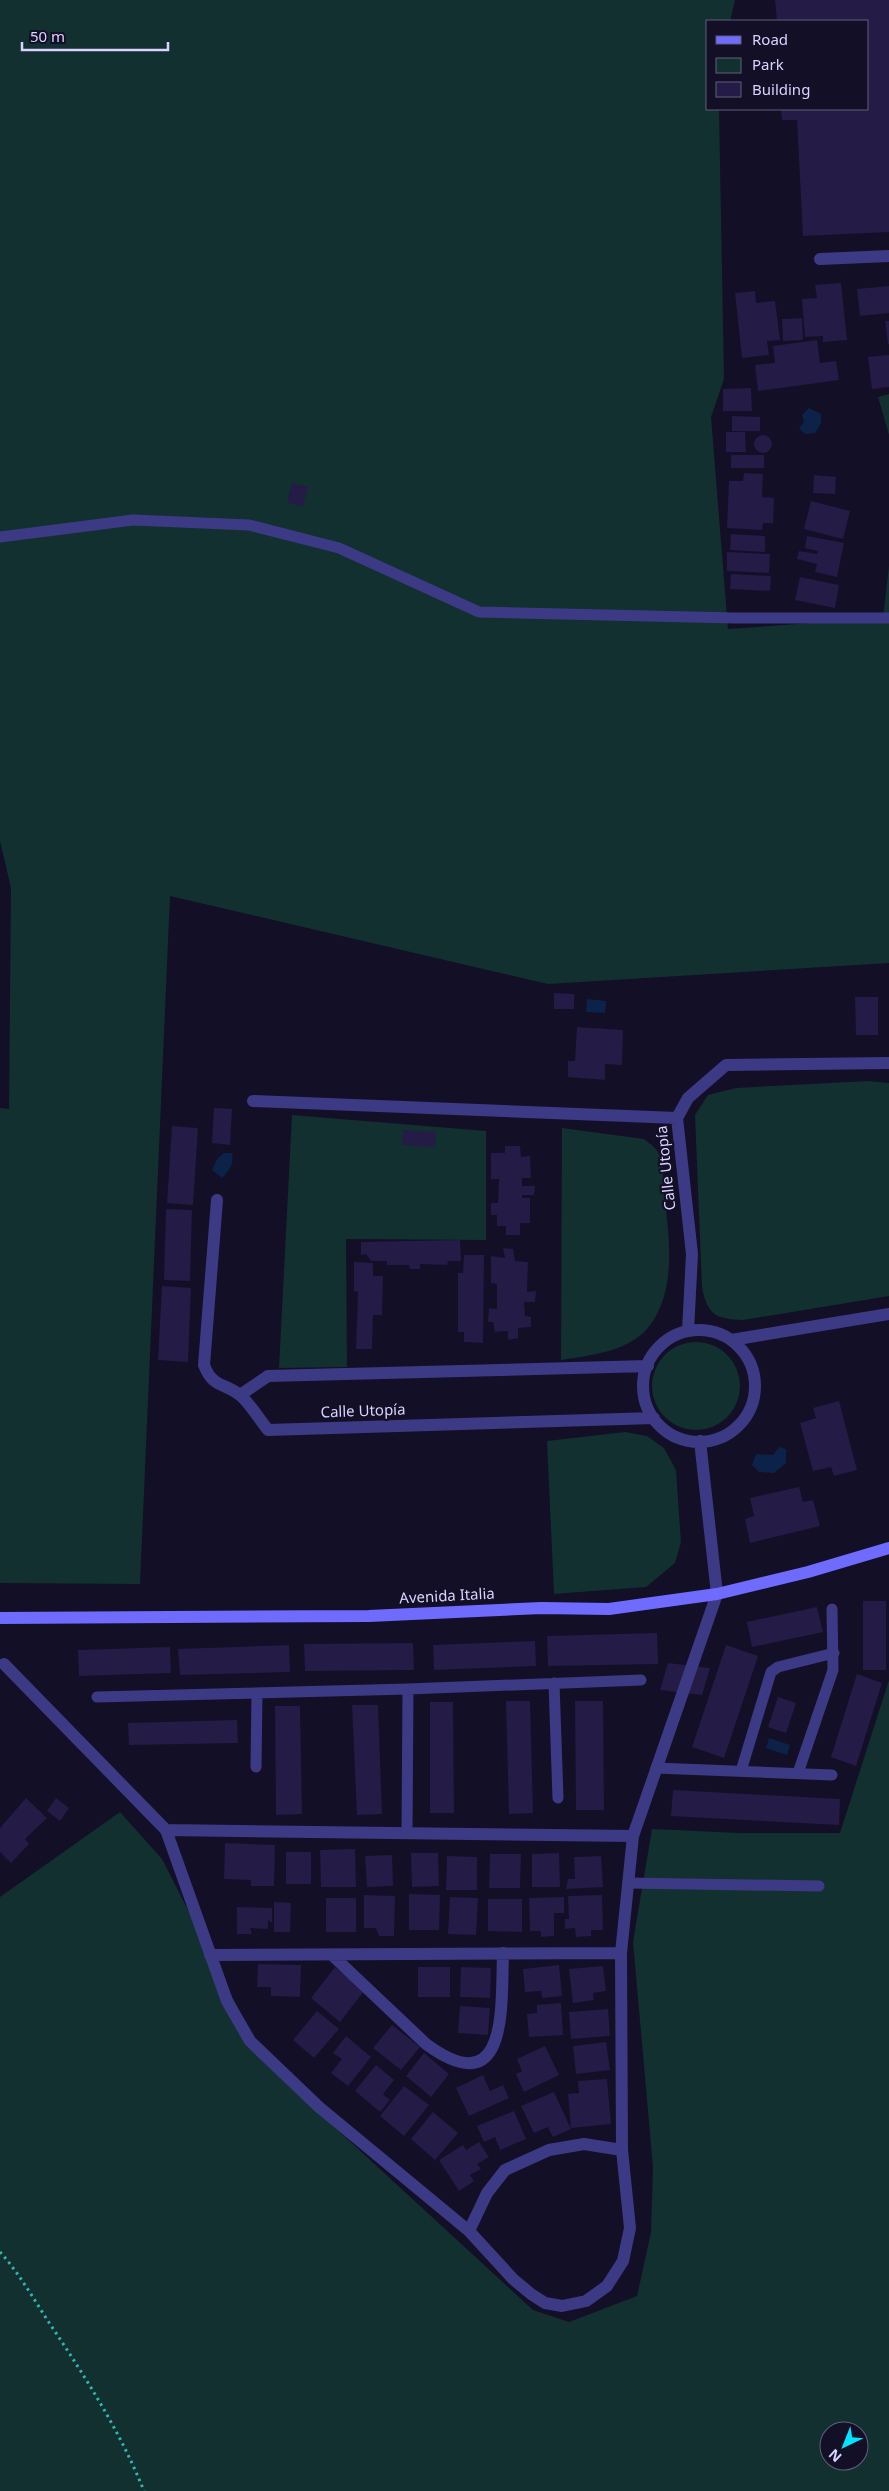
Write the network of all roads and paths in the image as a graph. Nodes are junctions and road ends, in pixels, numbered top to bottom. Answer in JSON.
{"nodes":[{"id":1,"x":889,"y":256,"type":"edge"},
{"id":2,"x":820,"y":259,"type":"dead end"},
{"id":3,"x":0,"y":536,"type":"edge"},
{"id":4,"x":889,"y":618,"type":"edge"},
{"id":5,"x":889,"y":1063,"type":"edge"},
{"id":6,"x":253,"y":1101,"type":"dead end"},
{"id":7,"x":677,"y":1118,"type":"junction"},
{"id":8,"x":217,"y":1200,"type":"dead end"},
{"id":9,"x":889,"y":1314,"type":"edge"},
{"id":10,"x":688,"y":1332,"type":"junction"},
{"id":11,"x":731,"y":1340,"type":"junction"},
{"id":12,"x":648,"y":1366,"type":"junction"},
{"id":13,"x":240,"y":1396,"type":"junction"},
{"id":14,"x":654,"y":1418,"type":"junction"},
{"id":15,"x":700,"y":1441,"type":"junction"},
{"id":16,"x":889,"y":1548,"type":"edge"},
{"id":17,"x":717,"y":1594,"type":"junction"},
{"id":18,"x":832,"y":1609,"type":"dead end"},
{"id":19,"x":0,"y":1618,"type":"edge"},
{"id":20,"x":834,"y":1653,"type":"junction"},
{"id":21,"x":4,"y":1664,"type":"dead end"},
{"id":22,"x":641,"y":1680,"type":"dead end"},
{"id":23,"x":554,"y":1683,"type":"junction"},
{"id":24,"x":408,"y":1689,"type":"junction"},
{"id":25,"x":258,"y":1693,"type":"junction"},
{"id":26,"x":97,"y":1697,"type":"dead end"},
{"id":27,"x":256,"y":1767,"type":"dead end"},
{"id":28,"x":656,"y":1768,"type":"junction"},
{"id":29,"x":741,"y":1771,"type":"junction"},
{"id":30,"x":798,"y":1773,"type":"junction"},
{"id":31,"x":832,"y":1774,"type":"dead end"},
{"id":32,"x":558,"y":1798,"type":"dead end"},
{"id":33,"x":166,"y":1830,"type":"junction"},
{"id":34,"x":407,"y":1833,"type":"junction"},
{"id":35,"x":633,"y":1836,"type":"junction"},
{"id":36,"x":628,"y":1883,"type":"junction"},
{"id":37,"x":819,"y":1886,"type":"dead end"},
{"id":38,"x":503,"y":1953,"type":"junction"},
{"id":39,"x":621,"y":1953,"type":"junction"},
{"id":40,"x":210,"y":1955,"type":"junction"},
{"id":41,"x":332,"y":1955,"type":"junction"},
{"id":42,"x":622,"y":2150,"type":"junction"},
{"id":43,"x":469,"y":2231,"type":"junction"},
{"id":44,"x":0,"y":2252,"type":"edge"},
{"id":45,"x":144,"y":2491,"type":"edge"}],
"edges":[{"from":1,"to":2,"type":"street"},
{"from":3,"to":4,"type":"lane"},
{"from":5,"to":7,"type":"street","name":"Calle Utopía"},
{"from":6,"to":7,"type":"street"},
{"from":7,"to":10,"type":"street","name":"Calle Utopía"},
{"from":8,"to":13,"type":"street","name":"Calle Utopía"},
{"from":9,"to":11,"type":"street"},
{"from":10,"to":11,"type":"street"},
{"from":10,"to":12,"type":"street"},
{"from":11,"to":15,"type":"street"},
{"from":12,"to":13,"type":"street"},
{"from":12,"to":14,"type":"street"},
{"from":13,"to":14,"type":"street","name":"Calle Utopía"},
{"from":14,"to":15,"type":"street"},
{"from":15,"to":17,"type":"street"},
{"from":16,"to":17,"type":"street","name":"Avenida Italia"},
{"from":17,"to":19,"type":"street","name":"Avenida Italia"},
{"from":17,"to":28,"type":"street"},
{"from":18,"to":20,"type":"lane"},
{"from":20,"to":29,"type":"lane"},
{"from":20,"to":30,"type":"lane"},
{"from":21,"to":33,"type":"street"},
{"from":22,"to":23,"type":"lane"},
{"from":23,"to":24,"type":"lane"},
{"from":23,"to":32,"type":"lane"},
{"from":24,"to":25,"type":"lane"},
{"from":24,"to":34,"type":"lane"},
{"from":25,"to":26,"type":"lane"},
{"from":25,"to":27,"type":"lane"},
{"from":28,"to":29,"type":"lane"},
{"from":28,"to":35,"type":"street"},
{"from":29,"to":30,"type":"lane"},
{"from":30,"to":31,"type":"lane"},
{"from":33,"to":34,"type":"street"},
{"from":33,"to":40,"type":"street"},
{"from":34,"to":35,"type":"street"},
{"from":35,"to":36,"type":"street"},
{"from":36,"to":37,"type":"lane"},
{"from":36,"to":39,"type":"street"},
{"from":38,"to":39,"type":"street"},
{"from":38,"to":41,"type":"street"},
{"from":38,"to":41,"type":"street"},
{"from":39,"to":42,"type":"street"},
{"from":40,"to":41,"type":"street"},
{"from":40,"to":43,"type":"street"},
{"from":42,"to":43,"type":"street"},
{"from":42,"to":43,"type":"street"},
{"from":44,"to":45,"type":"path"}]}
